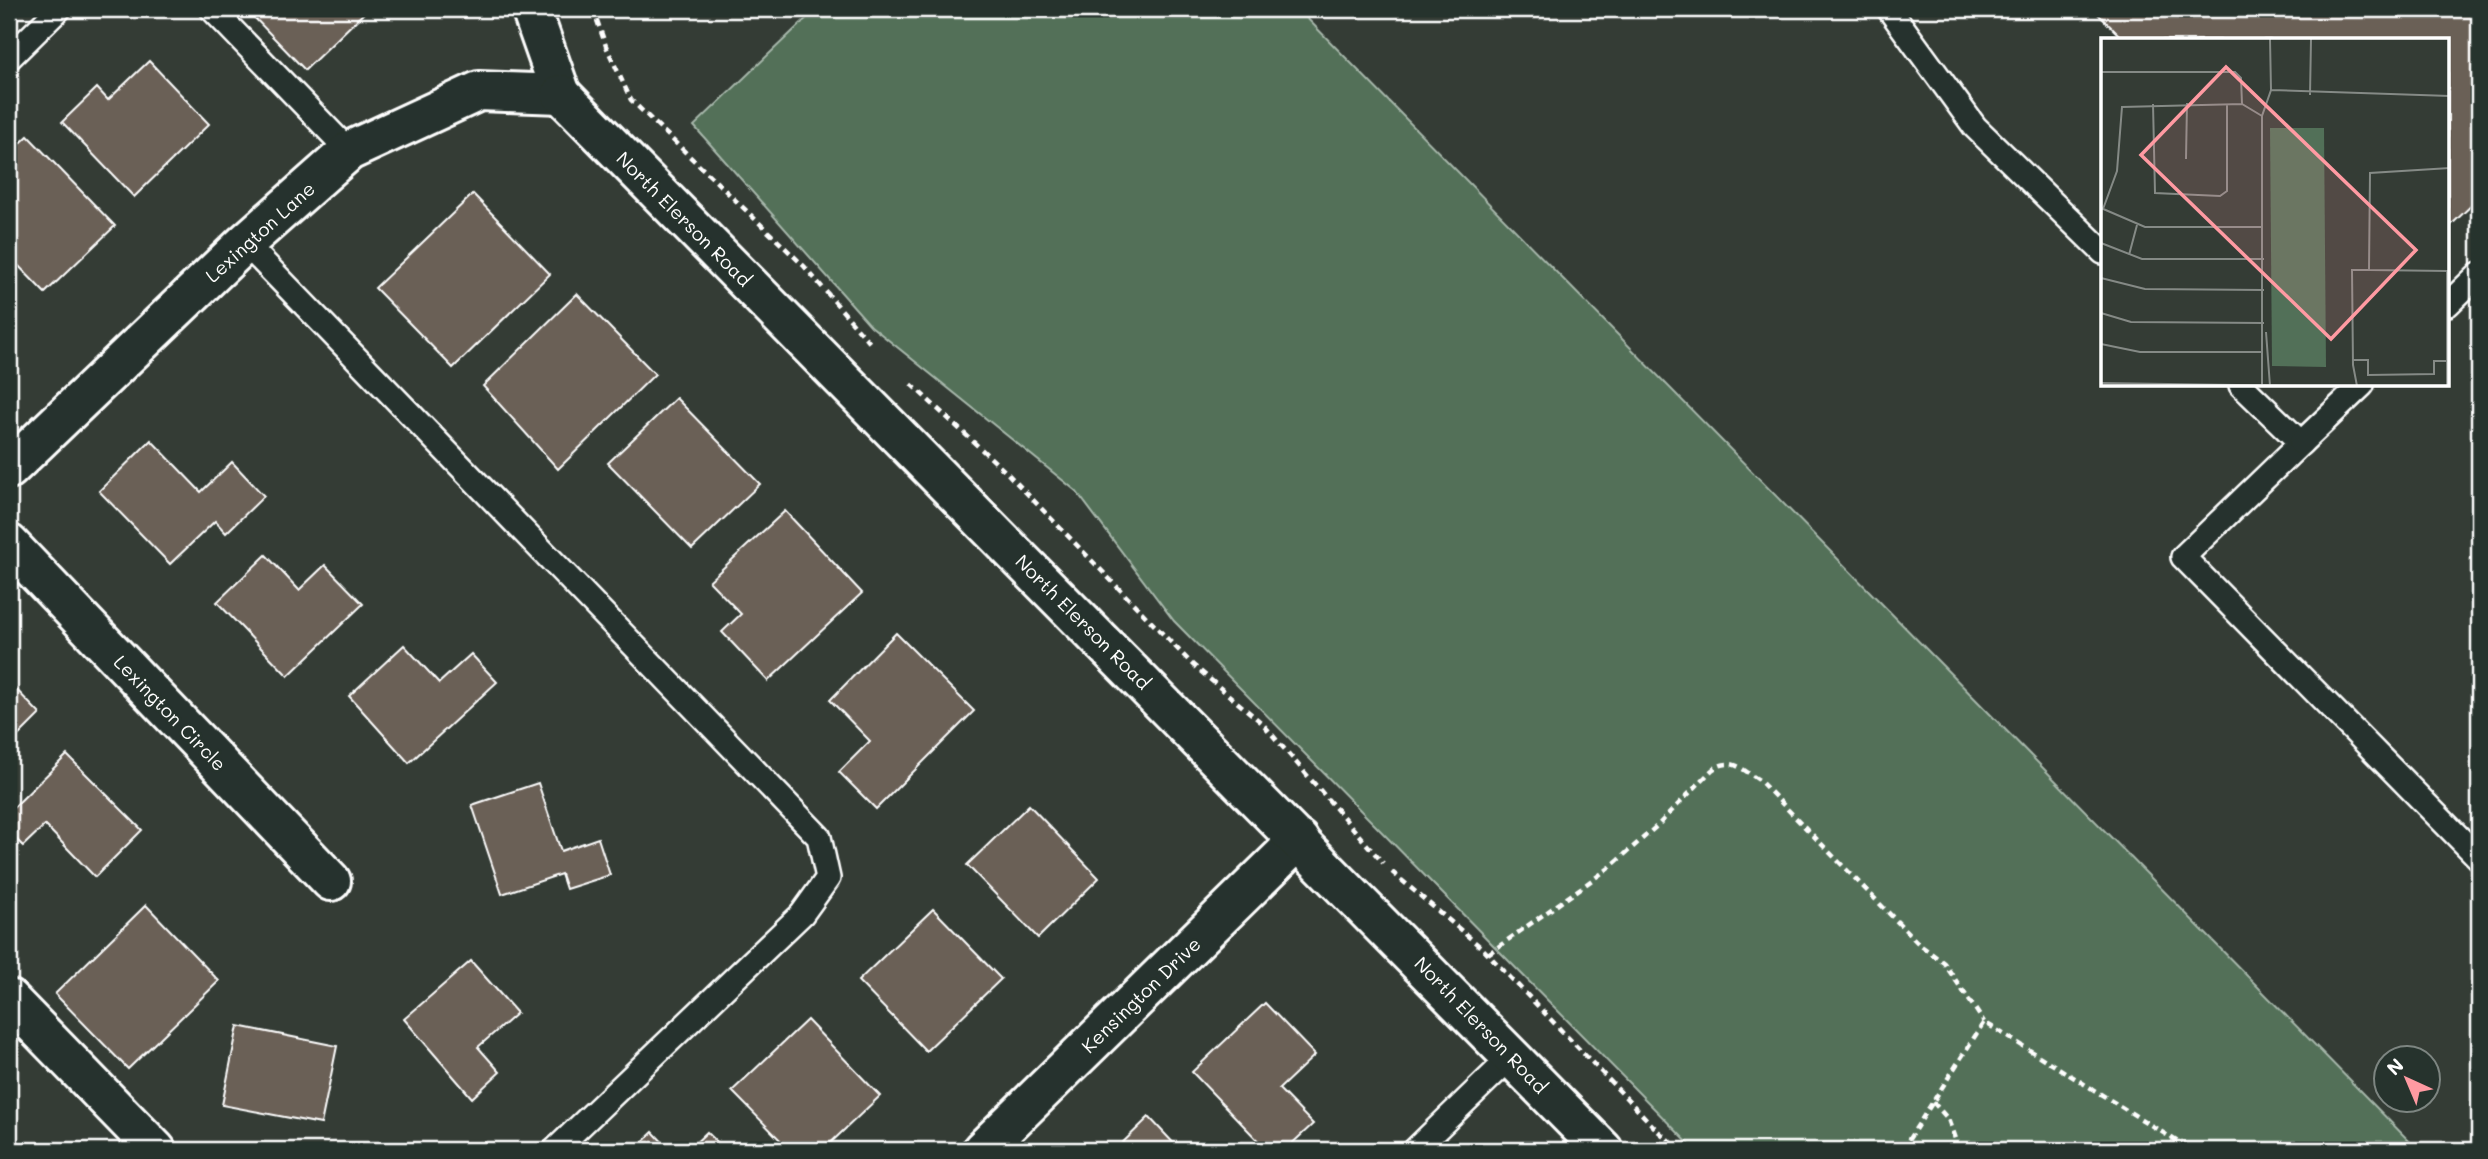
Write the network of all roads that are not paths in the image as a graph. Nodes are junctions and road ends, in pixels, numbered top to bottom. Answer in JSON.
{"nodes":[{"id":1,"x":59,"y":9,"type":"edge"},
{"id":2,"x":212,"y":9,"type":"edge"},
{"id":3,"x":531,"y":9,"type":"edge"},
{"id":4,"x":1889,"y":9,"type":"edge"},
{"id":5,"x":9,"y":58,"type":"edge"},
{"id":6,"x":561,"y":94,"type":"junction"},
{"id":7,"x":349,"y":151,"type":"junction"},
{"id":8,"x":245,"y":243,"type":"junction"},
{"id":9,"x":2101,"y":250,"type":"edge"},
{"id":10,"x":2479,"y":274,"type":"edge"},
{"id":11,"x":2450,"y":302,"type":"edge"},
{"id":12,"x":2243,"y":387,"type":"edge"},
{"id":13,"x":2360,"y":387,"type":"edge"},
{"id":14,"x":2301,"y":443,"type":"junction"},
{"id":15,"x":9,"y":469,"type":"edge"},
{"id":16,"x":9,"y":544,"type":"edge"},
{"id":17,"x":1299,"y":840,"type":"junction"},
{"id":18,"x":2479,"y":858,"type":"edge"},
{"id":19,"x":331,"y":881,"type":"dead end"},
{"id":20,"x":9,"y":999,"type":"edge"},
{"id":21,"x":1511,"y":1057,"type":"junction"},
{"id":22,"x":156,"y":1150,"type":"edge"},
{"id":23,"x":555,"y":1150,"type":"edge"},
{"id":24,"x":982,"y":1150,"type":"edge"},
{"id":25,"x":1415,"y":1150,"type":"edge"},
{"id":26,"x":1603,"y":1150,"type":"edge"}],
"edges":[{"from":1,"to":5,"type":"lane"},
{"from":2,"to":7,"type":"lane"},
{"from":3,"to":6,"type":"street"},
{"from":4,"to":9,"type":"lane"},
{"from":6,"to":7,"type":"street","name":"Lexington Lane"},
{"from":6,"to":17,"type":"street","name":"North Elerson Road"},
{"from":7,"to":8,"type":"street","name":"Lexington Lane"},
{"from":8,"to":15,"type":"street","name":"Lexington Lane"},
{"from":8,"to":23,"type":"lane"},
{"from":10,"to":11,"type":"lane"},
{"from":12,"to":14,"type":"lane"},
{"from":13,"to":14,"type":"lane"},
{"from":14,"to":18,"type":"lane"},
{"from":16,"to":19,"type":"street","name":"Lexington Circle"},
{"from":17,"to":21,"type":"street","name":"North Elerson Road"},
{"from":17,"to":24,"type":"street","name":"Kensington Drive"},
{"from":20,"to":22,"type":"street"},
{"from":21,"to":25,"type":"lane"},
{"from":21,"to":26,"type":"street","name":"North Elerson Road"}]}
